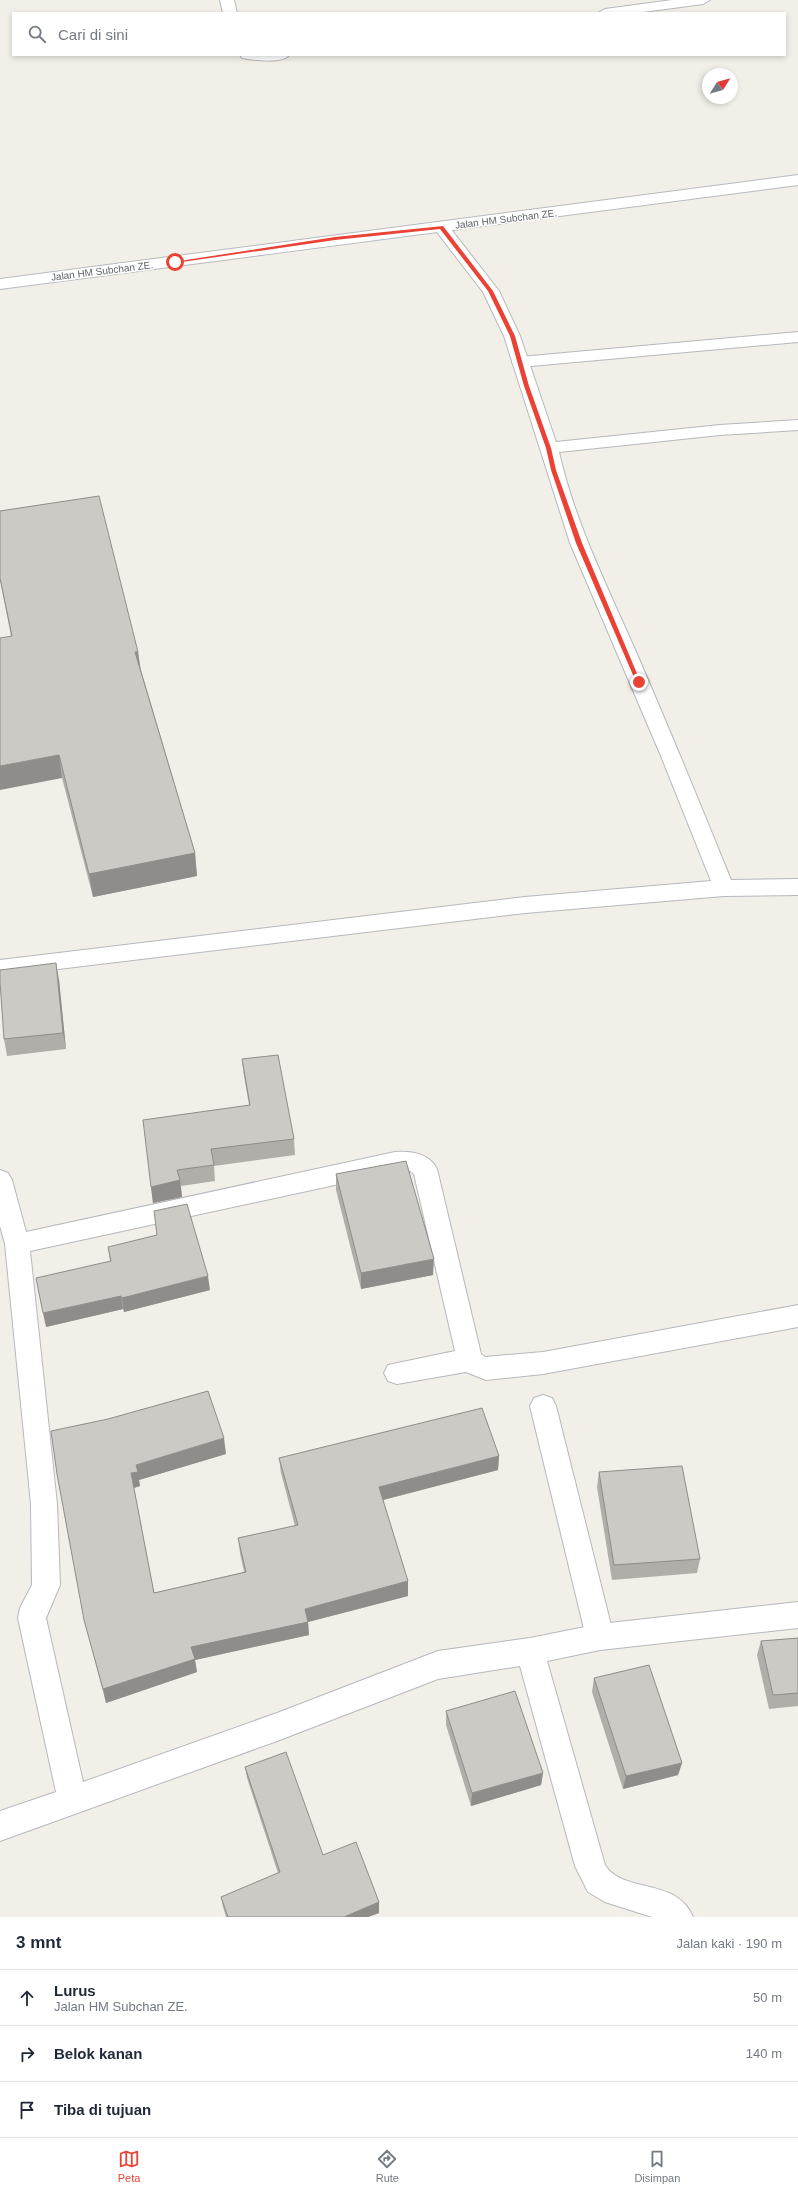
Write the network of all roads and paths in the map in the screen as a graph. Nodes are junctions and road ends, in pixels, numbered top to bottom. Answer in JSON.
{"nodes":[{"id":1,"x":227,"y":0,"type":"edge"},
{"id":2,"x":704,"y":0,"type":"edge"},
{"id":3,"x":230,"y":12,"type":"edge"},
{"id":4,"x":613,"y":12,"type":"edge"},
{"id":5,"x":252,"y":56,"type":"edge"},
{"id":6,"x":269,"y":56,"type":"edge"},
{"id":7,"x":798,"y":180,"type":"edge"},
{"id":8,"x":441,"y":227,"type":"junction"},
{"id":9,"x":0,"y":284,"type":"edge"},
{"id":10,"x":798,"y":337,"type":"edge"},
{"id":11,"x":520,"y":362,"type":"junction"},
{"id":12,"x":798,"y":425,"type":"edge"},
{"id":13,"x":549,"y":448,"type":"junction"},
{"id":14,"x":798,"y":887,"type":"edge"},
{"id":15,"x":724,"y":888,"type":"junction"},
{"id":16,"x":0,"y":968,"type":"edge"},
{"id":17,"x":0,"y":1180,"type":"edge"},
{"id":18,"x":17,"y":1244,"type":"junction"},
{"id":19,"x":798,"y":1316,"type":"edge"},
{"id":20,"x":470,"y":1360,"type":"junction"},
{"id":21,"x":397,"y":1373,"type":"dead end"},
{"id":22,"x":543,"y":1406,"type":"dead end"},
{"id":23,"x":798,"y":1615,"type":"edge"},
{"id":24,"x":600,"y":1637,"type":"junction"},
{"id":25,"x":530,"y":1651,"type":"junction"},
{"id":26,"x":72,"y":1800,"type":"junction"},
{"id":27,"x":0,"y":1826,"type":"edge"},
{"id":28,"x":678,"y":1917,"type":"edge"}],
"edges":[{"from":1,"to":3,"type":"street"},
{"from":2,"to":4,"type":"street"},
{"from":5,"to":6,"type":"street"},
{"from":7,"to":8,"type":"street","name":"Jalan HM Subchan ZE."},
{"from":8,"to":9,"type":"street","name":"Jalan HM Subchan ZE."},
{"from":8,"to":11,"type":"street"},
{"from":10,"to":11,"type":"street"},
{"from":11,"to":13,"type":"street"},
{"from":12,"to":13,"type":"street"},
{"from":13,"to":15,"type":"street"},
{"from":14,"to":15,"type":"street"},
{"from":15,"to":16,"type":"street"},
{"from":17,"to":18,"type":"street"},
{"from":18,"to":20,"type":"street"},
{"from":18,"to":26,"type":"street"},
{"from":19,"to":20,"type":"street"},
{"from":20,"to":21,"type":"street"},
{"from":22,"to":24,"type":"street"},
{"from":23,"to":24,"type":"street"},
{"from":24,"to":25,"type":"street"},
{"from":25,"to":26,"type":"street"},
{"from":25,"to":28,"type":"street"},
{"from":26,"to":27,"type":"street"}]}
